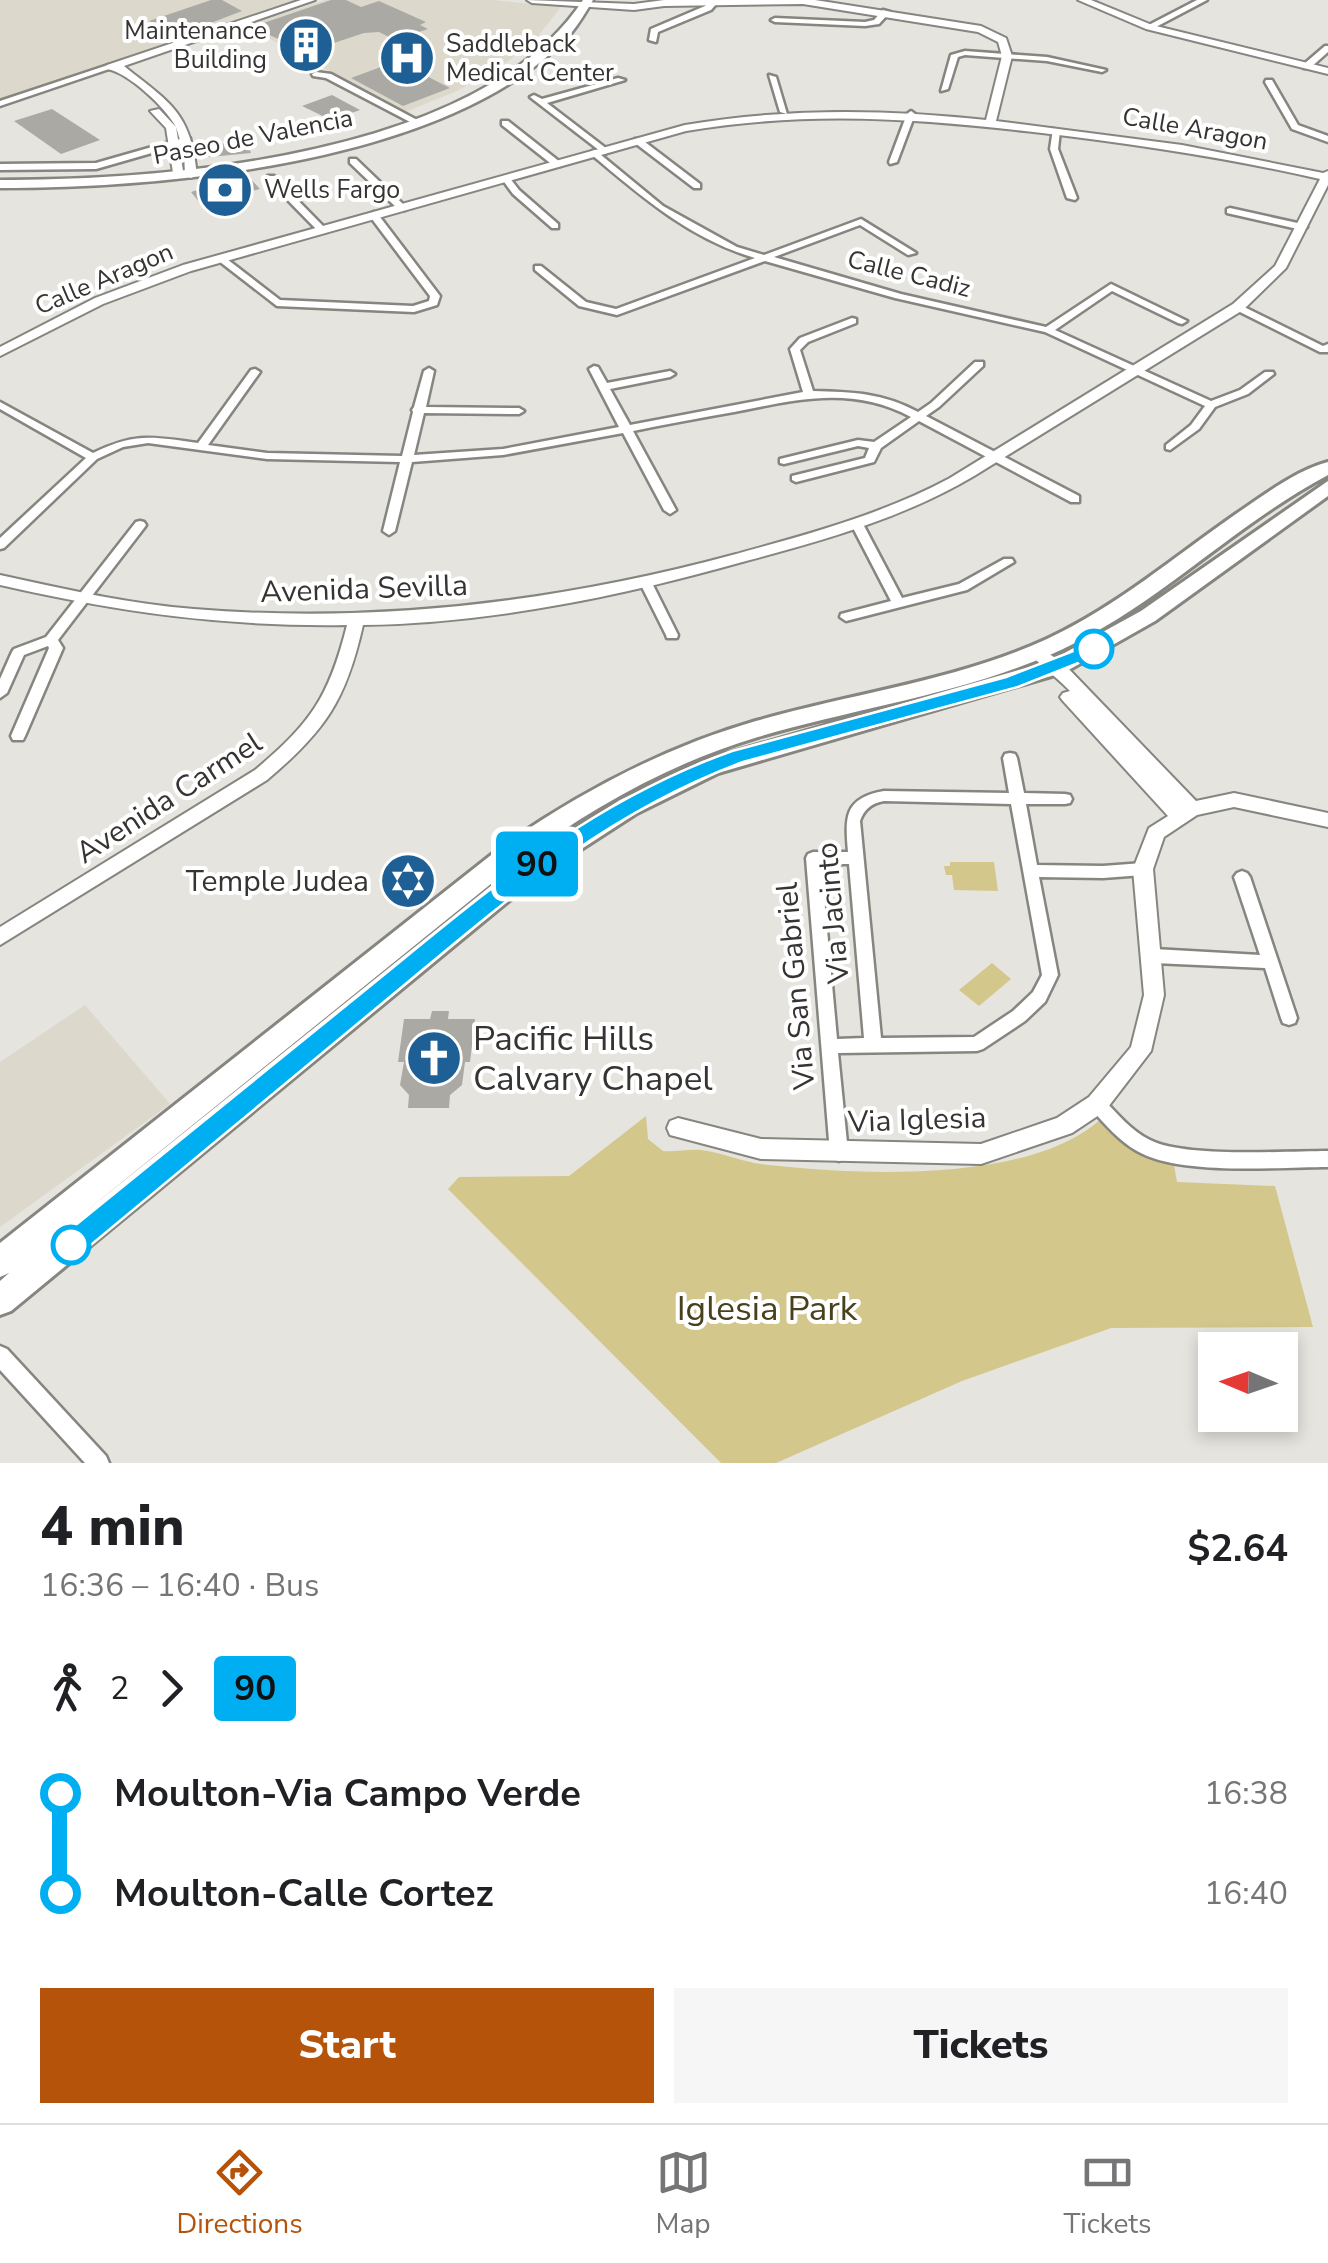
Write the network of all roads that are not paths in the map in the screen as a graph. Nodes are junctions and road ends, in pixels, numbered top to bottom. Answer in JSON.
{"nodes":[{"id":1,"x":310,"y":0,"type":"edge"},
{"id":2,"x":532,"y":0,"type":"edge"},
{"id":3,"x":632,"y":0,"type":"edge"},
{"id":4,"x":698,"y":0,"type":"edge"},
{"id":5,"x":1082,"y":0,"type":"edge"},
{"id":6,"x":1204,"y":0,"type":"edge"},
{"id":7,"x":734,"y":1,"type":"edge"},
{"id":8,"x":579,"y":2,"type":"edge"},
{"id":9,"x":714,"y":2,"type":"edge"},
{"id":10,"x":643,"y":7,"type":"junction"},
{"id":11,"x":886,"y":12,"type":"junction"},
{"id":12,"x":775,"y":20,"type":"dead end"},
{"id":13,"x":1148,"y":27,"type":"junction"},
{"id":14,"x":652,"y":40,"type":"dead end"},
{"id":15,"x":1328,"y":48,"type":"edge"},
{"id":16,"x":1008,"y":56,"type":"junction"},
{"id":17,"x":111,"y":66,"type":"junction"},
{"id":18,"x":1307,"y":66,"type":"junction"},
{"id":19,"x":1102,"y":70,"type":"dead end"},
{"id":20,"x":1328,"y":72,"type":"edge"},
{"id":21,"x":772,"y":77,"type":"dead end"},
{"id":22,"x":621,"y":80,"type":"dead end"},
{"id":23,"x":1269,"y":82,"type":"dead end"},
{"id":24,"x":944,"y":90,"type":"dead end"},
{"id":25,"x":0,"y":104,"type":"edge"},
{"id":26,"x":784,"y":112,"type":"junction"},
{"id":27,"x":910,"y":114,"type":"junction"},
{"id":28,"x":406,"y":121,"type":"junction"},
{"id":29,"x":506,"y":123,"type":"dead end"},
{"id":30,"x":990,"y":124,"type":"junction"},
{"id":31,"x":1056,"y":131,"type":"junction"},
{"id":32,"x":188,"y":140,"type":"junction"},
{"id":33,"x":1328,"y":140,"type":"edge"},
{"id":34,"x":638,"y":141,"type":"junction"},
{"id":35,"x":174,"y":142,"type":"junction"},
{"id":36,"x":599,"y":152,"type":"junction"},
{"id":37,"x":353,"y":161,"type":"dead end"},
{"id":38,"x":893,"y":162,"type":"dead end"},
{"id":39,"x":557,"y":164,"type":"junction"},
{"id":40,"x":0,"y":167,"type":"edge"},
{"id":41,"x":184,"y":172,"type":"junction"},
{"id":42,"x":0,"y":176,"type":"edge"},
{"id":43,"x":1328,"y":177,"type":"edge"},
{"id":44,"x":271,"y":178,"type":"dead end"},
{"id":45,"x":506,"y":178,"type":"junction"},
{"id":46,"x":0,"y":184,"type":"edge"},
{"id":47,"x":697,"y":186,"type":"dead end"},
{"id":48,"x":1072,"y":198,"type":"dead end"},
{"id":49,"x":402,"y":208,"type":"junction"},
{"id":50,"x":1230,"y":212,"type":"dead end"},
{"id":51,"x":374,"y":215,"type":"junction"},
{"id":52,"x":555,"y":226,"type":"dead end"},
{"id":53,"x":1302,"y":227,"type":"junction"},
{"id":54,"x":322,"y":230,"type":"junction"},
{"id":55,"x":911,"y":252,"type":"dead end"},
{"id":56,"x":220,"y":258,"type":"junction"},
{"id":57,"x":762,"y":259,"type":"junction"},
{"id":58,"x":538,"y":268,"type":"dead end"},
{"id":59,"x":1238,"y":307,"type":"junction"},
{"id":60,"x":852,"y":321,"type":"dead end"},
{"id":61,"x":1182,"y":321,"type":"dead end"},
{"id":62,"x":1048,"y":330,"type":"junction"},
{"id":63,"x":2,"y":347,"type":"edge"},
{"id":64,"x":1328,"y":347,"type":"edge"},
{"id":65,"x":979,"y":364,"type":"dead end"},
{"id":66,"x":1138,"y":368,"type":"junction"},
{"id":67,"x":594,"y":369,"type":"dead end"},
{"id":68,"x":428,"y":371,"type":"dead end"},
{"id":69,"x":255,"y":372,"type":"dead end"},
{"id":70,"x":670,"y":374,"type":"dead end"},
{"id":71,"x":1269,"y":374,"type":"dead end"},
{"id":72,"x":604,"y":387,"type":"junction"},
{"id":73,"x":809,"y":394,"type":"junction"},
{"id":74,"x":0,"y":404,"type":"edge"},
{"id":75,"x":1210,"y":406,"type":"junction"},
{"id":76,"x":417,"y":410,"type":"junction"},
{"id":77,"x":519,"y":411,"type":"dead end"},
{"id":78,"x":920,"y":415,"type":"junction"},
{"id":79,"x":625,"y":430,"type":"junction"},
{"id":80,"x":876,"y":446,"type":"junction"},
{"id":81,"x":1170,"y":446,"type":"dead end"},
{"id":82,"x":202,"y":447,"type":"junction"},
{"id":83,"x":94,"y":457,"type":"junction"},
{"id":84,"x":994,"y":457,"type":"junction"},
{"id":85,"x":405,"y":459,"type":"junction"},
{"id":86,"x":784,"y":461,"type":"dead end"},
{"id":87,"x":1328,"y":468,"type":"edge"},
{"id":88,"x":796,"y":478,"type":"dead end"},
{"id":89,"x":1328,"y":487,"type":"edge"},
{"id":90,"x":1075,"y":498,"type":"dead end"},
{"id":91,"x":670,"y":510,"type":"dead end"},
{"id":92,"x":858,"y":524,"type":"junction"},
{"id":93,"x":140,"y":525,"type":"dead end"},
{"id":94,"x":389,"y":531,"type":"dead end"},
{"id":95,"x":0,"y":546,"type":"edge"},
{"id":96,"x":1008,"y":562,"type":"dead end"},
{"id":97,"x":0,"y":580,"type":"edge"},
{"id":98,"x":647,"y":585,"type":"junction"},
{"id":99,"x":82,"y":598,"type":"junction"},
{"id":100,"x":900,"y":604,"type":"junction"},
{"id":101,"x":846,"y":618,"type":"dead end"},
{"id":102,"x":356,"y":622,"type":"junction"},
{"id":103,"x":672,"y":635,"type":"dead end"},
{"id":104,"x":51,"y":640,"type":"junction"},
{"id":105,"x":1046,"y":663,"type":"junction"},
{"id":106,"x":0,"y":693,"type":"edge"},
{"id":107,"x":18,"y":736,"type":"dead end"},
{"id":108,"x":1010,"y":758,"type":"dead end"},
{"id":109,"x":1017,"y":798,"type":"junction"},
{"id":110,"x":1065,"y":799,"type":"dead end"},
{"id":111,"x":1186,"y":812,"type":"junction"},
{"id":112,"x":1328,"y":820,"type":"edge"},
{"id":113,"x":856,"y":858,"type":"junction"},
{"id":114,"x":1143,"y":868,"type":"junction"},
{"id":115,"x":1031,"y":871,"type":"junction"},
{"id":116,"x":1242,"y":877,"type":"dead end"},
{"id":117,"x":0,"y":936,"type":"edge"},
{"id":118,"x":1154,"y":956,"type":"junction"},
{"id":119,"x":1270,"y":962,"type":"junction"},
{"id":120,"x":393,"y":966,"type":"junction"},
{"id":121,"x":1288,"y":1018,"type":"dead end"},
{"id":122,"x":828,"y":1046,"type":"junction"},
{"id":123,"x":872,"y":1046,"type":"junction"},
{"id":124,"x":1097,"y":1104,"type":"junction"},
{"id":125,"x":678,"y":1128,"type":"dead end"},
{"id":126,"x":839,"y":1152,"type":"junction"},
{"id":127,"x":1328,"y":1159,"type":"edge"},
{"id":128,"x":0,"y":1262,"type":"edge"},
{"id":129,"x":0,"y":1300,"type":"edge"},
{"id":130,"x":0,"y":1356,"type":"edge"},
{"id":131,"x":99,"y":1463,"type":"edge"}],
"edges":[{"from":1,"to":17,"type":"street"},
{"from":2,"to":8,"type":"street"},
{"from":3,"to":10,"type":"street"},
{"from":4,"to":9,"type":"street"},
{"from":5,"to":13,"type":"street"},
{"from":6,"to":13,"type":"street"},
{"from":7,"to":9,"type":"street"},
{"from":7,"to":11,"type":"street"},
{"from":8,"to":10,"type":"street"},
{"from":8,"to":28,"type":"main road","name":"Paseo de Valencia"},
{"from":9,"to":10,"type":"street"},
{"from":9,"to":14,"type":"street"},
{"from":11,"to":12,"type":"street"},
{"from":11,"to":16,"type":"street"},
{"from":13,"to":18,"type":"street"},
{"from":15,"to":18,"type":"street"},
{"from":16,"to":19,"type":"street"},
{"from":16,"to":24,"type":"street"},
{"from":16,"to":30,"type":"street"},
{"from":17,"to":25,"type":"street"},
{"from":17,"to":32,"type":"street"},
{"from":17,"to":35,"type":"street"},
{"from":18,"to":20,"type":"street"},
{"from":21,"to":26,"type":"street"},
{"from":22,"to":36,"type":"street"},
{"from":23,"to":33,"type":"street"},
{"from":26,"to":27,"type":"street","name":"Calle Aragon"},
{"from":26,"to":34,"type":"street","name":"Calle Aragon"},
{"from":27,"to":30,"type":"street","name":"Calle Aragon"},
{"from":27,"to":38,"type":"street"},
{"from":28,"to":28,"type":"street"},
{"from":28,"to":41,"type":"main road","name":"Paseo de Valencia"},
{"from":29,"to":39,"type":"street"},
{"from":30,"to":31,"type":"street","name":"Calle Aragon"},
{"from":31,"to":43,"type":"street","name":"Calle Aragon"},
{"from":31,"to":48,"type":"street"},
{"from":32,"to":35,"type":"street"},
{"from":32,"to":41,"type":"street"},
{"from":34,"to":36,"type":"street","name":"Calle Aragon"},
{"from":34,"to":47,"type":"street"},
{"from":35,"to":40,"type":"street"},
{"from":35,"to":41,"type":"street"},
{"from":36,"to":39,"type":"street","name":"Calle Aragon"},
{"from":36,"to":57,"type":"street","name":"Calle Cadiz"},
{"from":37,"to":49,"type":"street"},
{"from":39,"to":45,"type":"street","name":"Calle Aragon"},
{"from":41,"to":42,"type":"main road","name":"Paseo de Valencia"},
{"from":41,"to":46,"type":"main road","name":"Paseo de Valencia"},
{"from":43,"to":53,"type":"street","name":"Avenida Sevilla"},
{"from":44,"to":54,"type":"street"},
{"from":45,"to":49,"type":"street","name":"Calle Aragon"},
{"from":45,"to":52,"type":"street"},
{"from":49,"to":51,"type":"street","name":"Calle Aragon"},
{"from":50,"to":53,"type":"street"},
{"from":51,"to":54,"type":"street","name":"Calle Aragon"},
{"from":51,"to":56,"type":"street","name":"Calle Aragon"},
{"from":53,"to":59,"type":"street","name":"Avenida Sevilla"},
{"from":54,"to":56,"type":"street","name":"Calle Aragon"},
{"from":55,"to":57,"type":"street","name":"Calle Cadiz"},
{"from":56,"to":63,"type":"street","name":"Calle Aragon"},
{"from":57,"to":58,"type":"street","name":"Calle Cadiz"},
{"from":57,"to":62,"type":"street","name":"Calle Cadiz"},
{"from":59,"to":64,"type":"street"},
{"from":59,"to":66,"type":"street","name":"Avenida Sevilla"},
{"from":60,"to":73,"type":"street"},
{"from":61,"to":62,"type":"street"},
{"from":62,"to":66,"type":"street","name":"Calle Cadiz"},
{"from":65,"to":78,"type":"street"},
{"from":66,"to":75,"type":"street"},
{"from":66,"to":84,"type":"street","name":"Avenida Sevilla"},
{"from":67,"to":72,"type":"street"},
{"from":68,"to":76,"type":"street"},
{"from":69,"to":82,"type":"street"},
{"from":70,"to":72,"type":"street"},
{"from":71,"to":75,"type":"street"},
{"from":72,"to":79,"type":"street"},
{"from":73,"to":78,"type":"street"},
{"from":73,"to":79,"type":"street"},
{"from":74,"to":83,"type":"street"},
{"from":75,"to":81,"type":"street"},
{"from":76,"to":77,"type":"street"},
{"from":76,"to":85,"type":"street"},
{"from":78,"to":80,"type":"street"},
{"from":78,"to":84,"type":"street"},
{"from":79,"to":85,"type":"street"},
{"from":79,"to":91,"type":"street"},
{"from":80,"to":86,"type":"street"},
{"from":80,"to":88,"type":"street"},
{"from":82,"to":83,"type":"street"},
{"from":82,"to":85,"type":"street"},
{"from":83,"to":95,"type":"street"},
{"from":84,"to":90,"type":"street"},
{"from":84,"to":92,"type":"street","name":"Avenida Sevilla"},
{"from":85,"to":94,"type":"street"},
{"from":87,"to":105,"type":"main road"},
{"from":89,"to":105,"type":"main road"},
{"from":92,"to":98,"type":"street","name":"Avenida Sevilla"},
{"from":92,"to":100,"type":"street"},
{"from":93,"to":99,"type":"street"},
{"from":96,"to":100,"type":"street"},
{"from":97,"to":99,"type":"street","name":"Avenida Sevilla"},
{"from":98,"to":102,"type":"street","name":"Avenida Sevilla"},
{"from":98,"to":103,"type":"street"},
{"from":99,"to":102,"type":"street","name":"Avenida Sevilla"},
{"from":99,"to":104,"type":"street"},
{"from":100,"to":101,"type":"street"},
{"from":102,"to":117,"type":"street","name":"Avenida Carmel"},
{"from":104,"to":106,"type":"street"},
{"from":104,"to":107,"type":"street"},
{"from":105,"to":111,"type":"street"},
{"from":105,"to":120,"type":"main road"},
{"from":108,"to":109,"type":"street"},
{"from":109,"to":110,"type":"street","name":"Via Jacinto"},
{"from":109,"to":113,"type":"street","name":"Via Jacinto"},
{"from":109,"to":115,"type":"street"},
{"from":111,"to":112,"type":"street"},
{"from":111,"to":114,"type":"street"},
{"from":113,"to":122,"type":"street","name":"Via San Gabriel"},
{"from":113,"to":123,"type":"street","name":"Via Jacinto"},
{"from":114,"to":115,"type":"street"},
{"from":114,"to":118,"type":"street","name":"Via Iglesia"},
{"from":115,"to":123,"type":"street"},
{"from":116,"to":119,"type":"street"},
{"from":118,"to":119,"type":"street"},
{"from":118,"to":124,"type":"street","name":"Via Iglesia"},
{"from":119,"to":121,"type":"street"},
{"from":120,"to":128,"type":"main road"},
{"from":120,"to":129,"type":"main road"},
{"from":122,"to":123,"type":"street"},
{"from":122,"to":126,"type":"street","name":"Via San Gabriel"},
{"from":124,"to":126,"type":"street","name":"Via Iglesia"},
{"from":124,"to":127,"type":"street"},
{"from":125,"to":126,"type":"street","name":"Via Iglesia"},
{"from":130,"to":131,"type":"street"}]}
